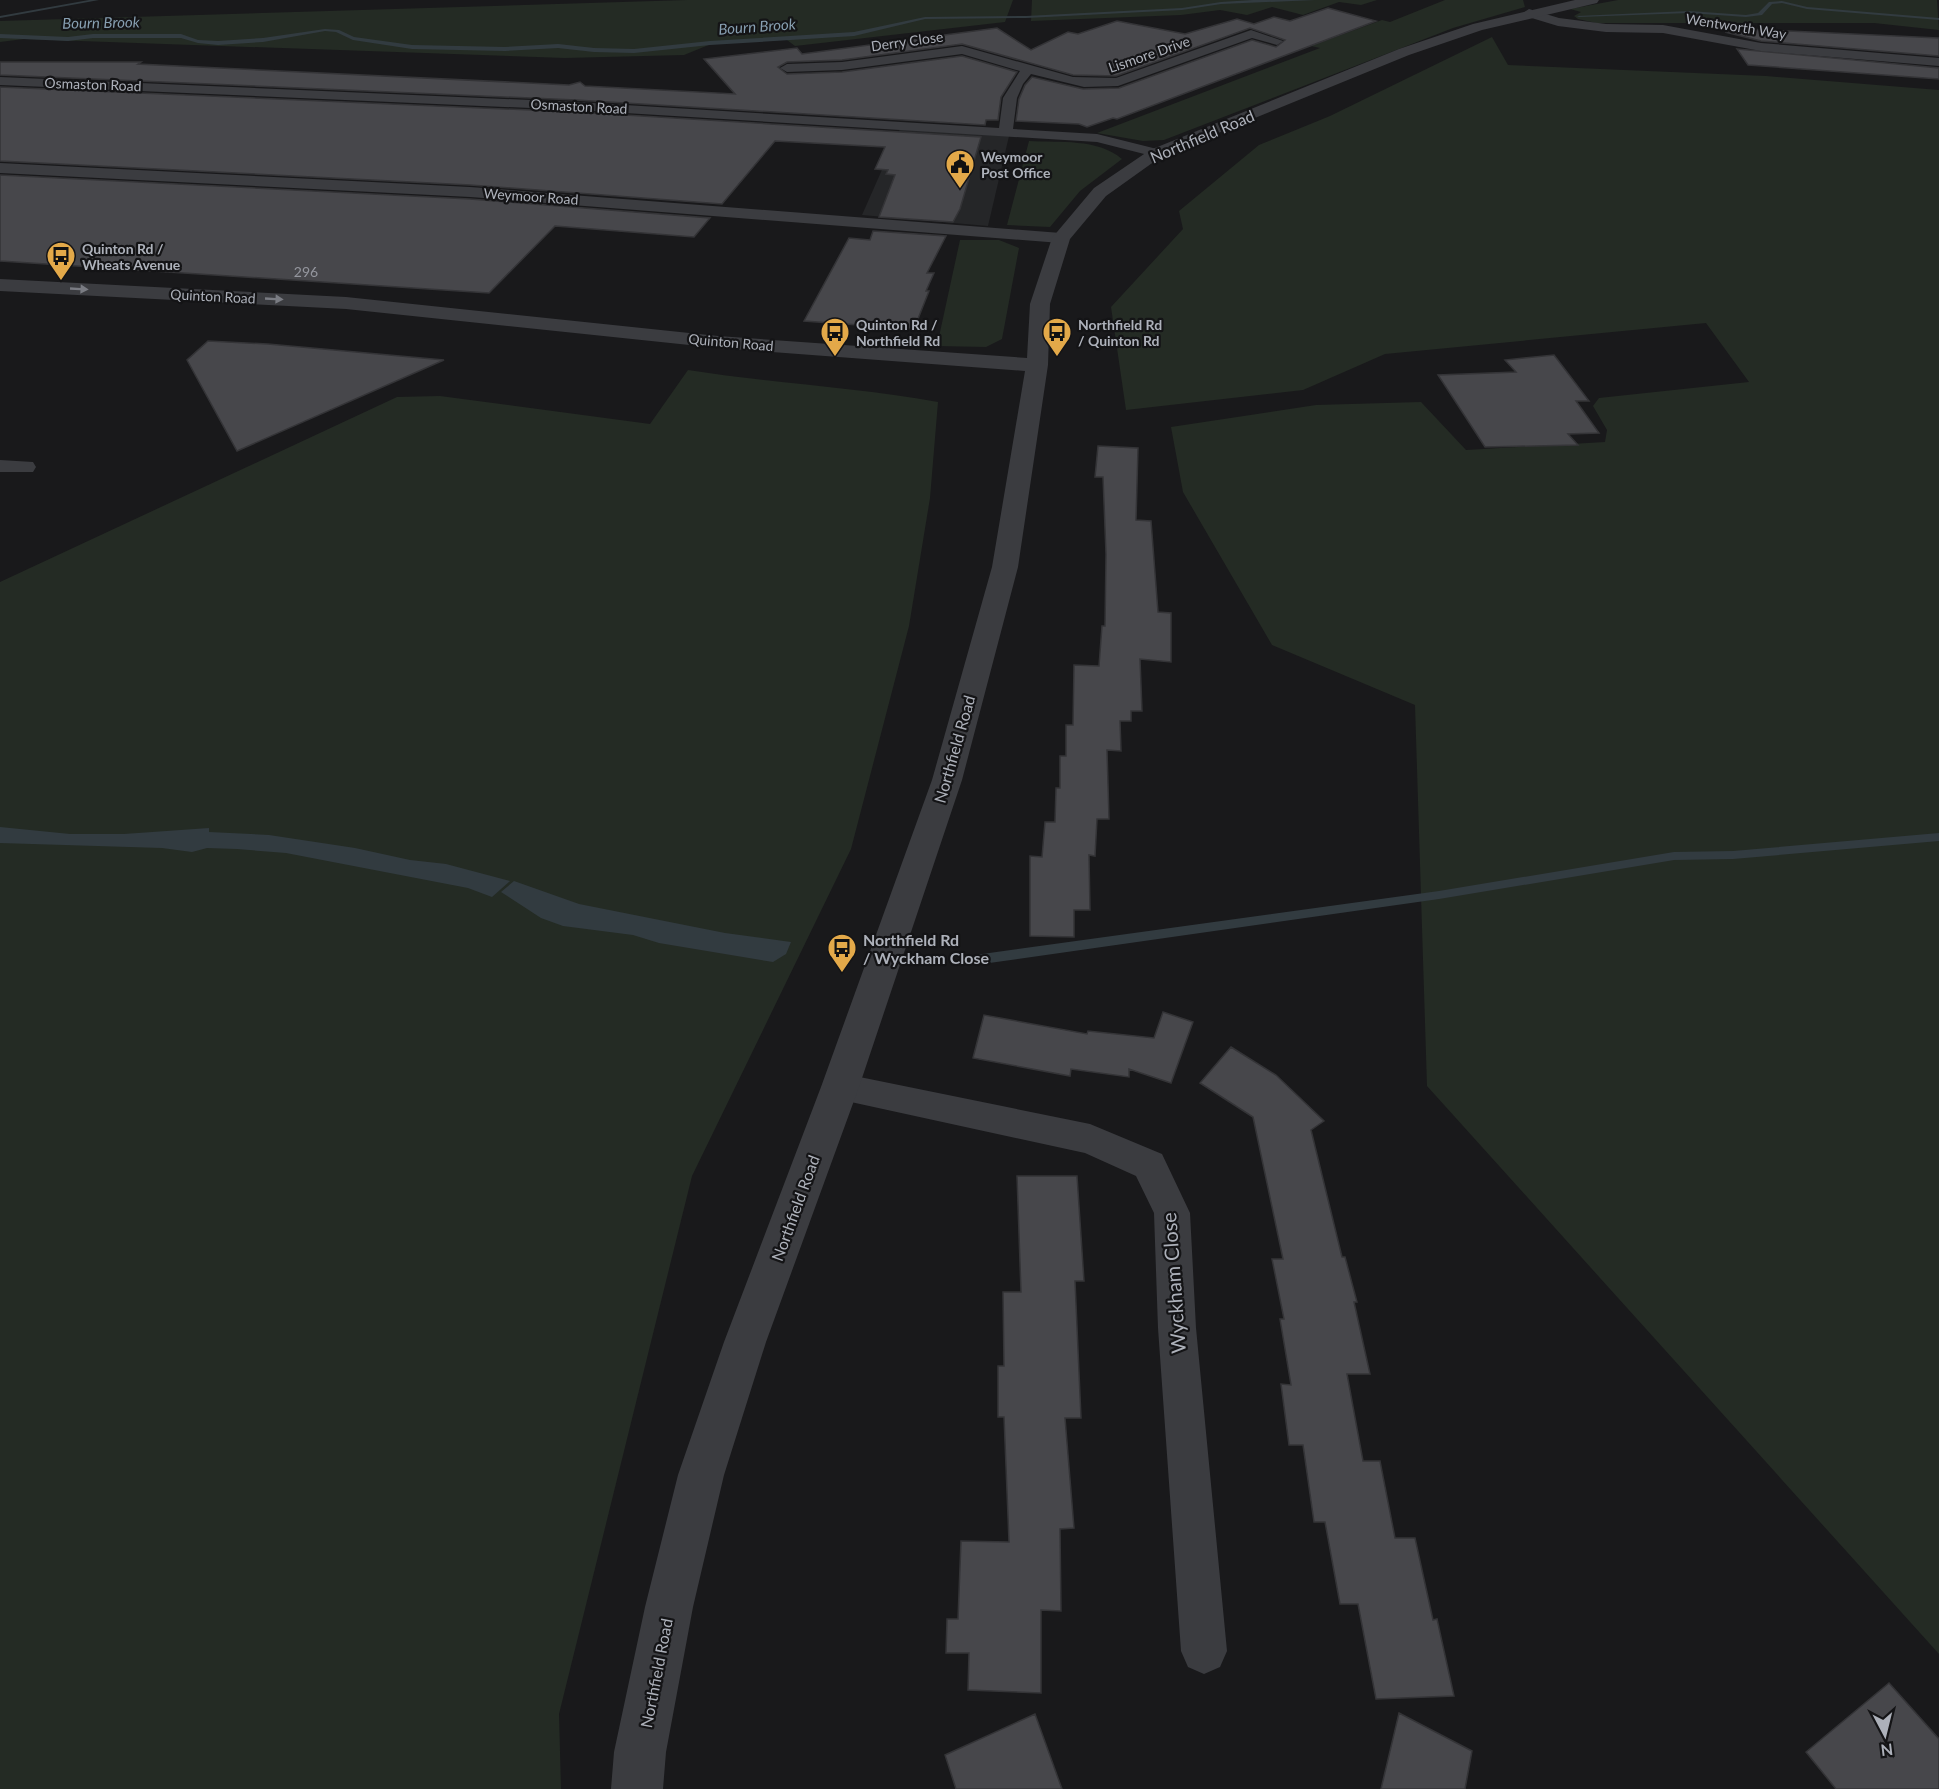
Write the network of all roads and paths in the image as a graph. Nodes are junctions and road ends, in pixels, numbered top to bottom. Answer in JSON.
{"nodes":[{"id":1,"x":1587,"y":0,"type":"edge"},
{"id":2,"x":1534,"y":8,"type":"edge"},
{"id":3,"x":1606,"y":28,"type":"junction"},
{"id":4,"x":1277,"y":41,"type":"dead end"},
{"id":5,"x":1608,"y":42,"type":"dead end"},
{"id":6,"x":1939,"y":62,"type":"edge"},
{"id":7,"x":787,"y":68,"type":"dead end"},
{"id":8,"x":1029,"y":69,"type":"junction"},
{"id":9,"x":0,"y":81,"type":"edge"},
{"id":10,"x":1006,"y":133,"type":"junction"},
{"id":11,"x":1156,"y":153,"type":"junction"},
{"id":12,"x":0,"y":168,"type":"edge"},
{"id":13,"x":1061,"y":238,"type":"junction"},
{"id":14,"x":0,"y":285,"type":"edge"},
{"id":15,"x":0,"y":301,"type":"edge"},
{"id":16,"x":425,"y":311,"type":"junction"},
{"id":17,"x":1037,"y":365,"type":"junction"},
{"id":18,"x":0,"y":466,"type":"edge"},
{"id":19,"x":25,"y":467,"type":"dead end"},
{"id":20,"x":840,"y":1087,"type":"junction"},
{"id":21,"x":1204,"y":1651,"type":"dead end"},
{"id":22,"x":637,"y":1789,"type":"edge"}],
"edges":[{"from":1,"to":2,"type":"street","name":"Northfield Road"},
{"from":2,"to":3,"type":"street","name":"Wentworth Way"},
{"from":2,"to":11,"type":"street","name":"Northfield Road"},
{"from":3,"to":5,"type":"street"},
{"from":3,"to":6,"type":"street","name":"Wentworth Way"},
{"from":4,"to":8,"type":"street","name":"Lismore Drive"},
{"from":7,"to":8,"type":"street","name":"Derry Close"},
{"from":8,"to":10,"type":"street"},
{"from":9,"to":10,"type":"street","name":"Osmaston Road"},
{"from":10,"to":11,"type":"street","name":"Osmaston Road"},
{"from":11,"to":13,"type":"street","name":"Northfield Road"},
{"from":12,"to":13,"type":"street","name":"Weymoor Road"},
{"from":13,"to":17,"type":"street","name":"Northfield Road"},
{"from":14,"to":16,"type":"street","name":"Quinton Road","one_way":true},
{"from":15,"to":16,"type":"street","name":"Quinton Road"},
{"from":16,"to":17,"type":"street","name":"Quinton Road"},
{"from":17,"to":20,"type":"street","name":"Northfield Road"},
{"from":18,"to":19,"type":"street"},
{"from":20,"to":21,"type":"street","name":"Wyckham Close"},
{"from":20,"to":22,"type":"street","name":"Northfield Road"}]}
